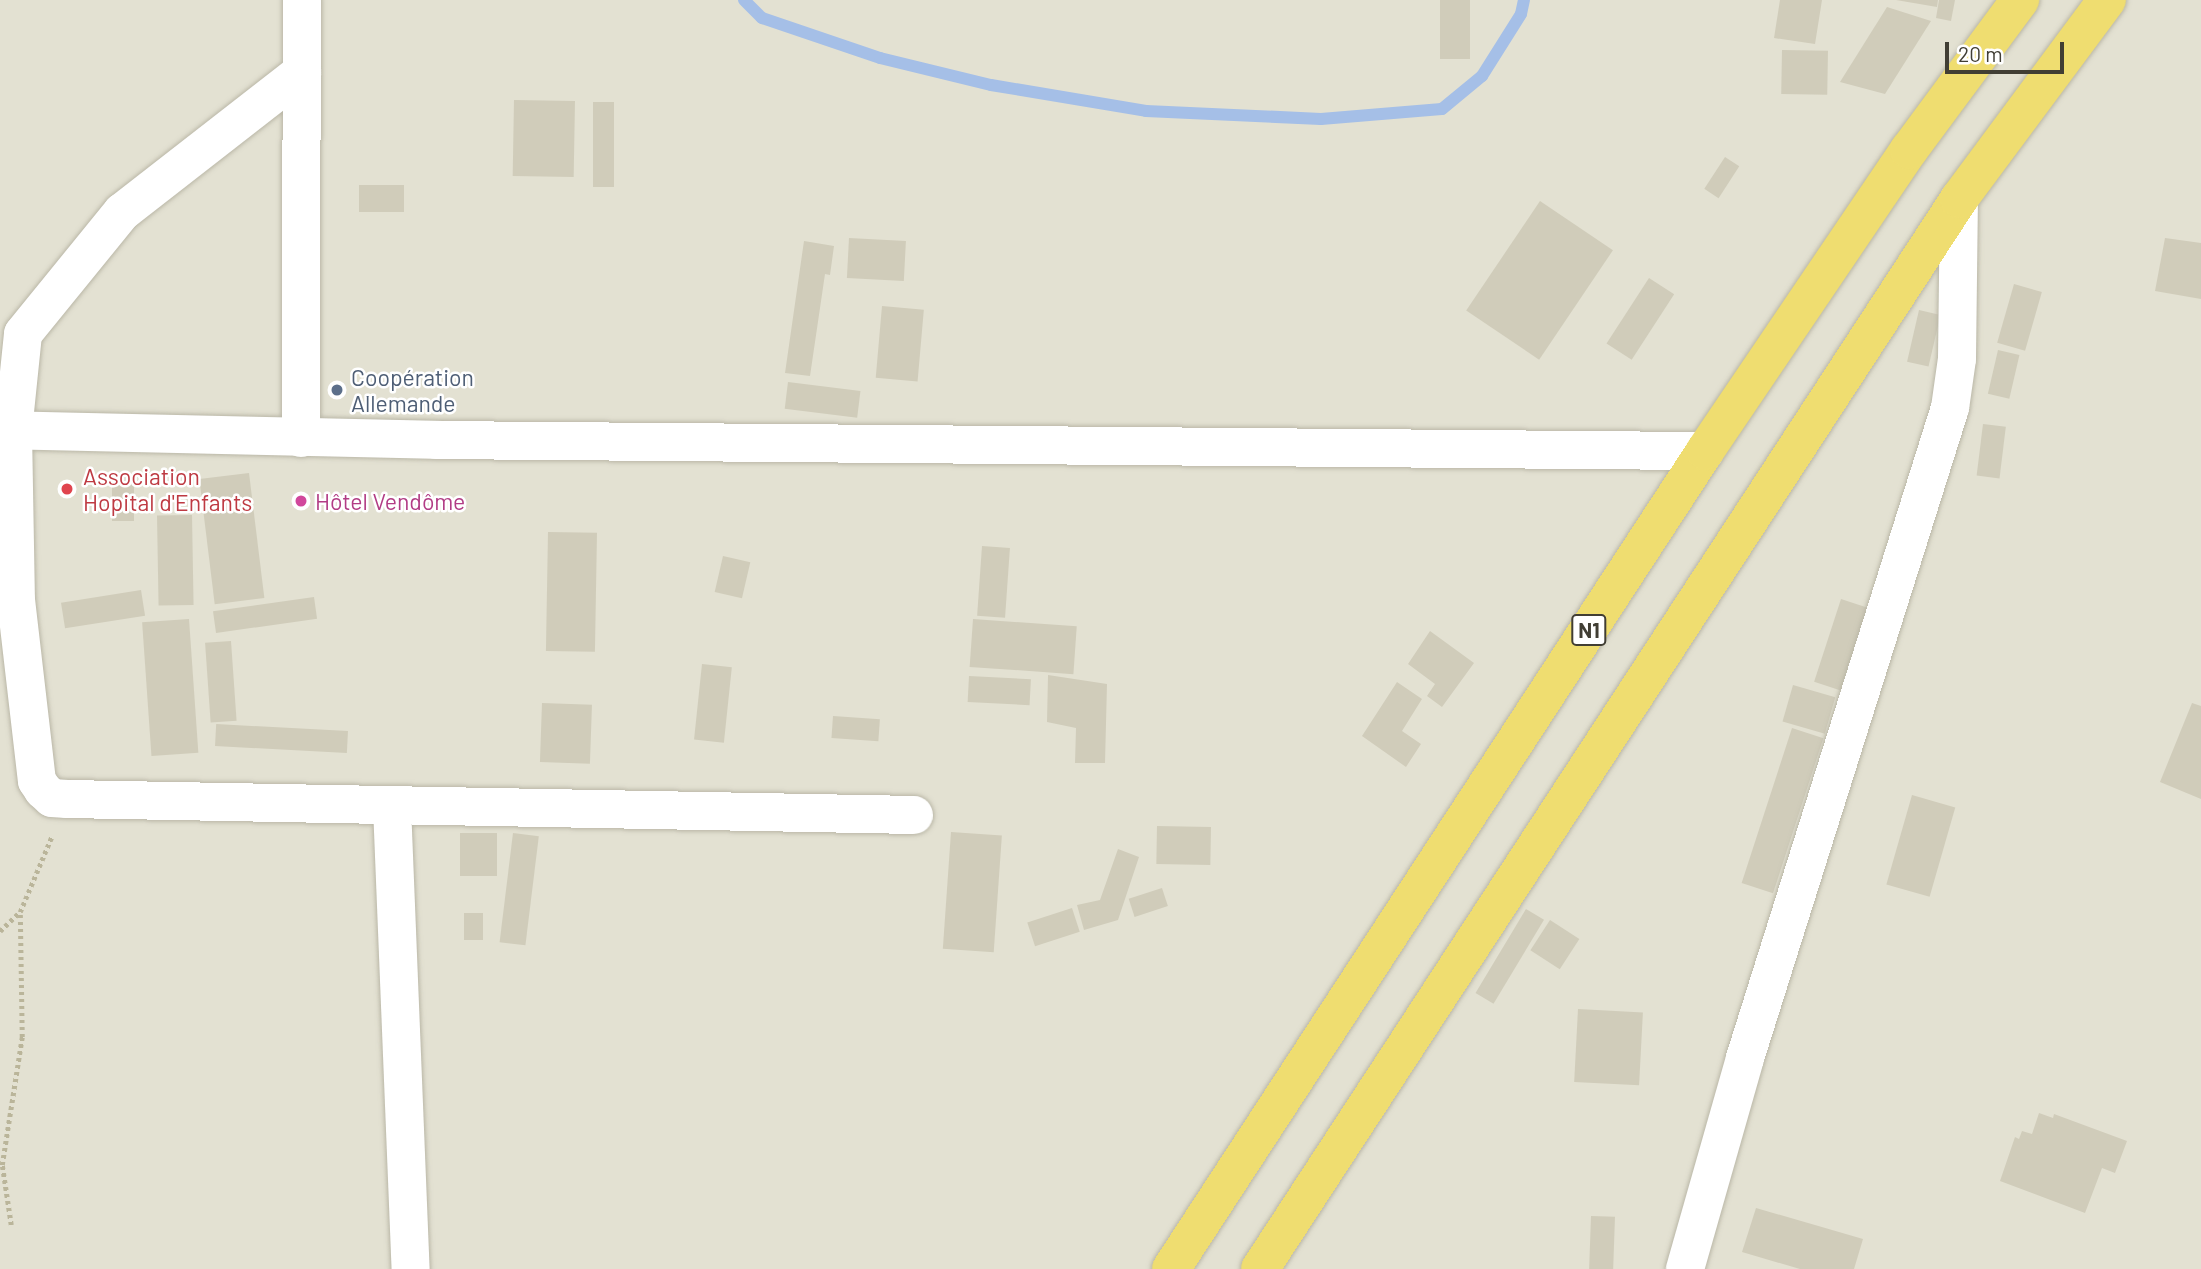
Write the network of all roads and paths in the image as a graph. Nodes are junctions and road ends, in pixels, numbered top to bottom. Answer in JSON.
{"nodes":[{"id":1,"x":302,"y":0,"type":"edge"},
{"id":2,"x":2020,"y":0,"type":"edge"},
{"id":3,"x":2107,"y":0,"type":"edge"},
{"id":4,"x":302,"y":72,"type":"junction"},
{"id":5,"x":1959,"y":199,"type":"junction"},
{"id":6,"x":12,"y":342,"type":"edge"},
{"id":7,"x":6,"y":431,"type":"edge"},
{"id":8,"x":301,"y":438,"type":"junction"},
{"id":9,"x":1705,"y":451,"type":"junction"},
{"id":10,"x":8,"y":602,"type":"edge"},
{"id":11,"x":67,"y":799,"type":"junction"},
{"id":12,"x":392,"y":806,"type":"junction"},
{"id":13,"x":914,"y":815,"type":"dead end"},
{"id":14,"x":20,"y":912,"type":"junction"},
{"id":15,"x":0,"y":931,"type":"edge"},
{"id":16,"x":11,"y":1225,"type":"dead end"},
{"id":17,"x":411,"y":1269,"type":"edge"},
{"id":18,"x":1171,"y":1269,"type":"edge"},
{"id":19,"x":1260,"y":1269,"type":"edge"},
{"id":20,"x":1685,"y":1269,"type":"edge"}],
"edges":[{"from":1,"to":4,"type":"street"},
{"from":2,"to":9,"type":"highway","number":"N1"},
{"from":3,"to":5,"type":"highway"},
{"from":4,"to":6,"type":"street"},
{"from":4,"to":8,"type":"street"},
{"from":5,"to":19,"type":"highway"},
{"from":5,"to":20,"type":"street"},
{"from":6,"to":7,"type":"street"},
{"from":7,"to":8,"type":"street"},
{"from":7,"to":10,"type":"street"},
{"from":8,"to":9,"type":"street"},
{"from":9,"to":18,"type":"highway","number":"N1"},
{"from":10,"to":11,"type":"street"},
{"from":11,"to":12,"type":"street"},
{"from":11,"to":14,"type":"path"},
{"from":12,"to":13,"type":"street"},
{"from":12,"to":17,"type":"street"},
{"from":14,"to":15,"type":"path"},
{"from":14,"to":16,"type":"path"}]}
